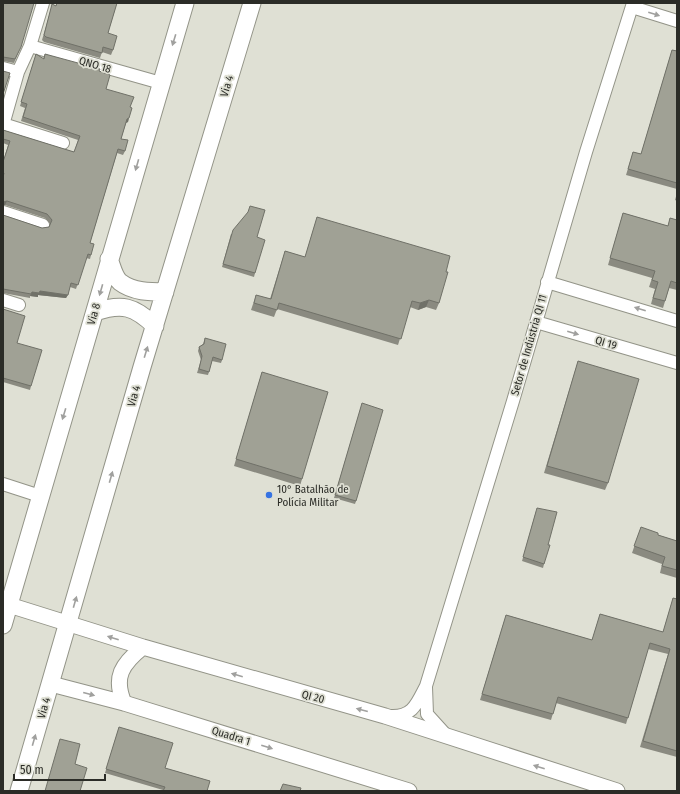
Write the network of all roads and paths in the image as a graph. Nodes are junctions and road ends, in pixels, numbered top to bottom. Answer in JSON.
{"nodes":[{"id":1,"x":43,"y":3,"type":"edge"},
{"id":2,"x":185,"y":3,"type":"edge"},
{"id":3,"x":252,"y":3,"type":"edge"},
{"id":4,"x":632,"y":5,"type":"edge"},
{"id":5,"x":677,"y":21,"type":"edge"},
{"id":6,"x":30,"y":46,"type":"junction"},
{"id":7,"x":3,"y":68,"type":"edge"},
{"id":8,"x":18,"y":72,"type":"junction"},
{"id":9,"x":161,"y":82,"type":"junction"},
{"id":10,"x":3,"y":124,"type":"edge"},
{"id":11,"x":63,"y":143,"type":"dead end"},
{"id":12,"x":3,"y":212,"type":"edge"},
{"id":13,"x":43,"y":225,"type":"dead end"},
{"id":14,"x":109,"y":259,"type":"junction"},
{"id":15,"x":547,"y":282,"type":"junction"},
{"id":16,"x":165,"y":292,"type":"junction"},
{"id":17,"x":3,"y":300,"type":"edge"},
{"id":18,"x":19,"y":305,"type":"dead end"},
{"id":19,"x":94,"y":312,"type":"junction"},
{"id":20,"x":677,"y":321,"type":"edge"},
{"id":21,"x":536,"y":322,"type":"junction"},
{"id":22,"x":155,"y":326,"type":"junction"},
{"id":23,"x":677,"y":363,"type":"edge"},
{"id":24,"x":3,"y":484,"type":"edge"},
{"id":25,"x":40,"y":496,"type":"junction"},
{"id":26,"x":9,"y":605,"type":"junction"},
{"id":27,"x":69,"y":624,"type":"junction"},
{"id":28,"x":3,"y":625,"type":"edge"},
{"id":29,"x":143,"y":647,"type":"junction"},
{"id":30,"x":51,"y":684,"type":"junction"},
{"id":31,"x":426,"y":686,"type":"junction"},
{"id":32,"x":124,"y":703,"type":"junction"},
{"id":33,"x":384,"y":716,"type":"junction"},
{"id":34,"x":450,"y":737,"type":"junction"},
{"id":35,"x":568,"y":776,"type":"junction"},
{"id":36,"x":19,"y":791,"type":"edge"},
{"id":37,"x":409,"y":791,"type":"edge"},
{"id":38,"x":577,"y":791,"type":"edge"},
{"id":39,"x":617,"y":791,"type":"edge"}],
"edges":[{"from":1,"to":6,"type":"street"},
{"from":2,"to":9,"type":"main road","name":"Via 8","one_way":true},
{"from":3,"to":16,"type":"main road","name":"Via 4"},
{"from":4,"to":5,"type":"street","one_way":true},
{"from":4,"to":15,"type":"street","name":"Setor de Indústria QI 11"},
{"from":6,"to":8,"type":"street"},
{"from":6,"to":9,"type":"street","name":"QNO 18"},
{"from":7,"to":8,"type":"street"},
{"from":8,"to":10,"type":"street"},
{"from":9,"to":14,"type":"main road","name":"Via 8","one_way":true},
{"from":10,"to":11,"type":"street"},
{"from":12,"to":13,"type":"street"},
{"from":14,"to":16,"type":"main road"},
{"from":14,"to":19,"type":"main road","name":"Via 8","one_way":true},
{"from":20,"to":15,"type":"street","one_way":true},
{"from":15,"to":21,"type":"street","name":"Setor de Indústria QI 11"},
{"from":16,"to":22,"type":"main road","name":"Via 4"},
{"from":17,"to":18,"type":"street"},
{"from":19,"to":22,"type":"main road"},
{"from":19,"to":25,"type":"main road","name":"Via 8","one_way":true},
{"from":21,"to":23,"type":"street","name":"QI 19","one_way":true},
{"from":21,"to":31,"type":"street","name":"Setor de Indústria QI 11"},
{"from":27,"to":22,"type":"main road","name":"Via 4","one_way":true},
{"from":24,"to":25,"type":"street"},
{"from":25,"to":26,"type":"main road","name":"Via 8"},
{"from":26,"to":27,"type":"street","name":"QI 20"},
{"from":26,"to":28,"type":"main road","name":"Via 8"},
{"from":29,"to":27,"type":"street","name":"QI 20","one_way":true},
{"from":27,"to":30,"type":"main road","name":"Via 4"},
{"from":29,"to":32,"type":"street"},
{"from":33,"to":29,"type":"street","name":"QI 20","one_way":true},
{"from":30,"to":32,"type":"street","name":"Quadra 1","one_way":true},
{"from":36,"to":30,"type":"main road","name":"Via 4","one_way":true},
{"from":31,"to":33,"type":"street"},
{"from":31,"to":34,"type":"street"},
{"from":32,"to":37,"type":"street","name":"Quadra 1","one_way":true},
{"from":33,"to":34,"type":"street","name":"QI 20"},
{"from":35,"to":34,"type":"street","name":"QI 20","one_way":true},
{"from":35,"to":38,"type":"street"},
{"from":35,"to":39,"type":"street","name":"QI 20"}]}
